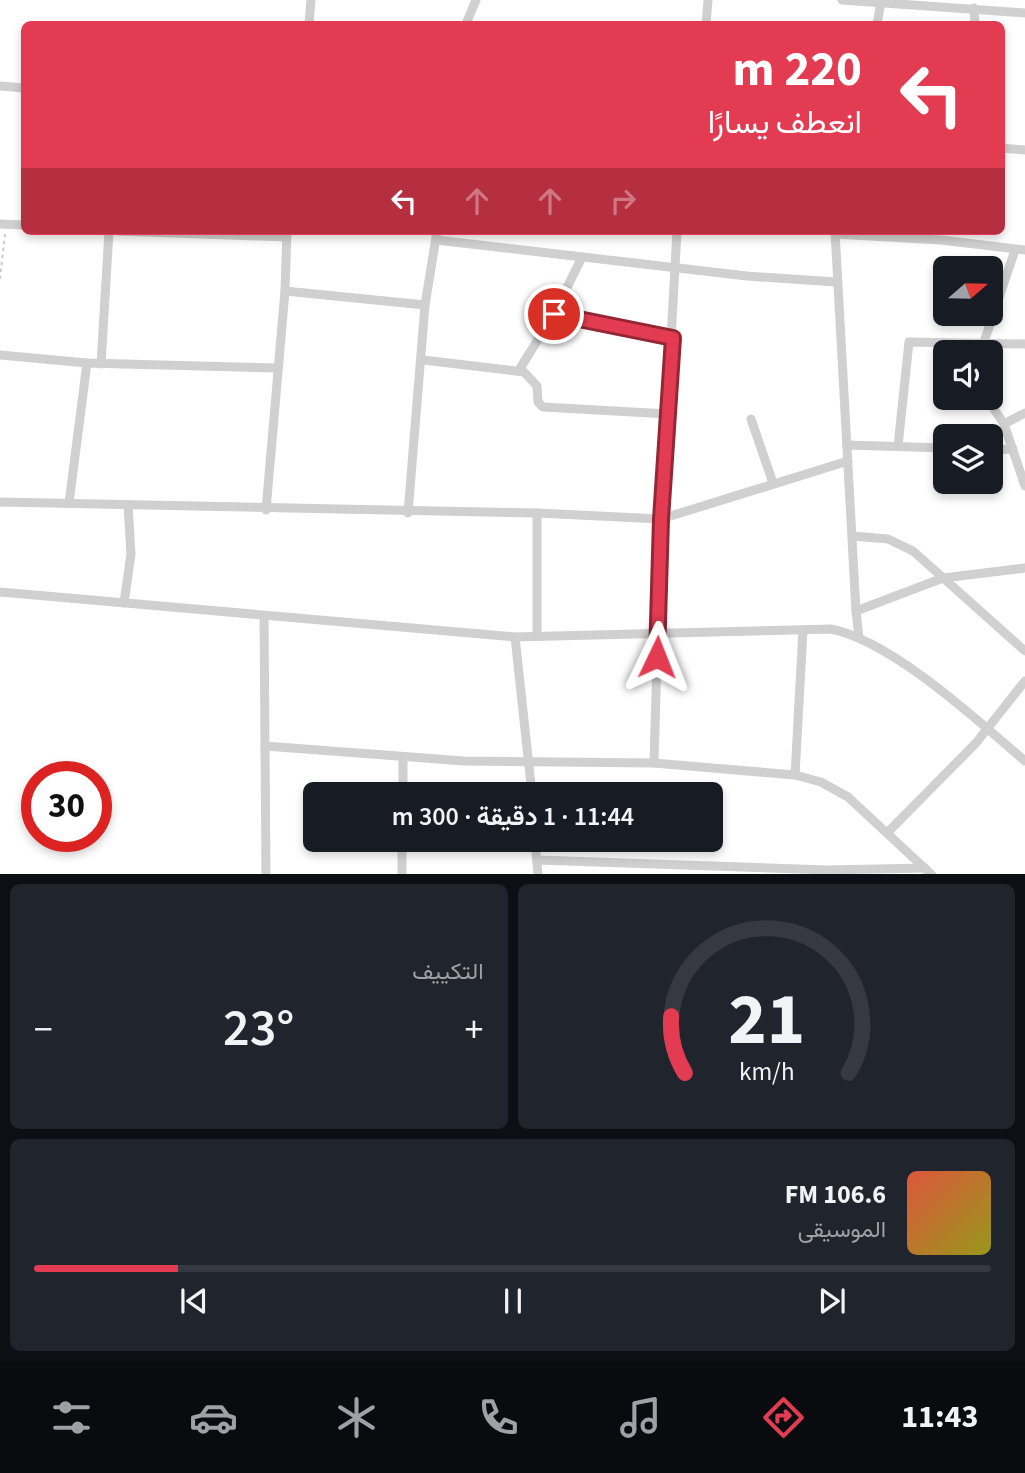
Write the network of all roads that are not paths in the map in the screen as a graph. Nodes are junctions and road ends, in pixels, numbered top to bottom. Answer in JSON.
{"nodes":[{"id":1,"x":311,"y":0,"type":"edge"},
{"id":2,"x":476,"y":0,"type":"edge"},
{"id":3,"x":708,"y":0,"type":"edge"},
{"id":4,"x":842,"y":0,"type":"edge"},
{"id":5,"x":881,"y":2,"type":"junction"},
{"id":6,"x":970,"y":5,"type":"edge"},
{"id":7,"x":1025,"y":13,"type":"edge"},
{"id":8,"x":309,"y":21,"type":"edge"},
{"id":9,"x":467,"y":21,"type":"edge"},
{"id":10,"x":706,"y":21,"type":"edge"},
{"id":11,"x":878,"y":21,"type":"edge"},
{"id":12,"x":0,"y":86,"type":"edge"},
{"id":13,"x":21,"y":88,"type":"edge"},
{"id":14,"x":1005,"y":148,"type":"edge"},
{"id":15,"x":1025,"y":150,"type":"edge"},
{"id":16,"x":3,"y":224,"type":"edge"},
{"id":17,"x":21,"y":225,"type":"edge"},
{"id":18,"x":109,"y":235,"type":"edge"},
{"id":19,"x":286,"y":235,"type":"edge"},
{"id":20,"x":677,"y":235,"type":"edge"},
{"id":21,"x":835,"y":235,"type":"edge"},
{"id":22,"x":858,"y":235,"type":"edge"},
{"id":23,"x":964,"y":235,"type":"edge"},
{"id":24,"x":436,"y":236,"type":"edge"},
{"id":25,"x":963,"y":244,"type":"junction"},
{"id":26,"x":1020,"y":250,"type":"edge"},
{"id":27,"x":582,"y":257,"type":"junction"},
{"id":28,"x":677,"y":268,"type":"junction"},
{"id":29,"x":836,"y":282,"type":"junction"},
{"id":30,"x":285,"y":291,"type":"junction"},
{"id":31,"x":425,"y":305,"type":"junction"},
{"id":32,"x":554,"y":314,"type":"junction"},
{"id":33,"x":673,"y":338,"type":"junction"},
{"id":34,"x":985,"y":340,"type":"edge"},
{"id":35,"x":933,"y":344,"type":"edge"},
{"id":36,"x":1025,"y":344,"type":"edge"},
{"id":37,"x":1003,"y":345,"type":"edge"},
{"id":38,"x":0,"y":355,"type":"edge"},
{"id":39,"x":423,"y":360,"type":"junction"},
{"id":40,"x":87,"y":363,"type":"junction"},
{"id":41,"x":101,"y":364,"type":"junction"},
{"id":42,"x":277,"y":368,"type":"junction"},
{"id":43,"x":519,"y":370,"type":"junction"},
{"id":44,"x":995,"y":410,"type":"edge"},
{"id":45,"x":1025,"y":413,"type":"edge"},
{"id":46,"x":668,"y":414,"type":"junction"},
{"id":47,"x":751,"y":419,"type":"dead end"},
{"id":48,"x":1004,"y":424,"type":"junction"},
{"id":49,"x":847,"y":445,"type":"junction"},
{"id":50,"x":898,"y":446,"type":"junction"},
{"id":51,"x":933,"y":447,"type":"edge"},
{"id":52,"x":1003,"y":449,"type":"edge"},
{"id":53,"x":1013,"y":449,"type":"junction"},
{"id":54,"x":848,"y":461,"type":"junction"},
{"id":55,"x":773,"y":483,"type":"junction"},
{"id":56,"x":1025,"y":486,"type":"edge"},
{"id":57,"x":0,"y":502,"type":"edge"},
{"id":58,"x":69,"y":503,"type":"junction"},
{"id":59,"x":128,"y":505,"type":"junction"},
{"id":60,"x":266,"y":510,"type":"junction"},
{"id":61,"x":408,"y":513,"type":"junction"},
{"id":62,"x":537,"y":513,"type":"junction"},
{"id":63,"x":661,"y":519,"type":"junction"},
{"id":64,"x":853,"y":536,"type":"junction"},
{"id":65,"x":1025,"y":568,"type":"edge"},
{"id":66,"x":943,"y":578,"type":"junction"},
{"id":67,"x":0,"y":592,"type":"edge"},
{"id":68,"x":124,"y":603,"type":"junction"},
{"id":69,"x":856,"y":611,"type":"junction"},
{"id":70,"x":264,"y":616,"type":"junction"},
{"id":71,"x":803,"y":630,"type":"junction"},
{"id":72,"x":658,"y":631,"type":"junction"},
{"id":73,"x":537,"y":636,"type":"junction"},
{"id":74,"x":515,"y":637,"type":"junction"},
{"id":75,"x":859,"y":638,"type":"junction"},
{"id":76,"x":1025,"y":650,"type":"edge"},
{"id":77,"x":1025,"y":681,"type":"edge"},
{"id":78,"x":988,"y":729,"type":"junction"},
{"id":79,"x":265,"y":747,"type":"junction"},
{"id":80,"x":403,"y":757,"type":"junction"},
{"id":81,"x":1025,"y":761,"type":"edge"},
{"id":82,"x":654,"y":763,"type":"junction"},
{"id":83,"x":530,"y":764,"type":"junction"},
{"id":84,"x":795,"y":775,"type":"junction"},
{"id":85,"x":403,"y":782,"type":"edge"},
{"id":86,"x":531,"y":782,"type":"edge"},
{"id":87,"x":887,"y":833,"type":"junction"},
{"id":88,"x":402,"y":852,"type":"edge"},
{"id":89,"x":536,"y":852,"type":"edge"},
{"id":90,"x":537,"y":860,"type":"junction"},
{"id":91,"x":929,"y":871,"type":"edge"},
{"id":92,"x":266,"y":874,"type":"edge"},
{"id":93,"x":402,"y":874,"type":"edge"},
{"id":94,"x":538,"y":874,"type":"edge"}],
"edges":[{"from":1,"to":8,"type":"street"},
{"from":2,"to":9,"type":"street"},
{"from":3,"to":10,"type":"street"},
{"from":4,"to":5,"type":"street"},
{"from":5,"to":6,"type":"street"},
{"from":5,"to":11,"type":"street"},
{"from":6,"to":7,"type":"street"},
{"from":12,"to":13,"type":"street"},
{"from":14,"to":15,"type":"street"},
{"from":16,"to":17,"type":"street"},
{"from":18,"to":41,"type":"street"},
{"from":19,"to":30,"type":"street"},
{"from":20,"to":28,"type":"street"},
{"from":21,"to":29,"type":"street"},
{"from":22,"to":25,"type":"street"},
{"from":23,"to":25,"type":"street"},
{"from":24,"to":27,"type":"street"},
{"from":24,"to":31,"type":"street"},
{"from":25,"to":26,"type":"street"},
{"from":26,"to":34,"type":"street"},
{"from":27,"to":28,"type":"street"},
{"from":27,"to":32,"type":"street"},
{"from":28,"to":29,"type":"street"},
{"from":28,"to":33,"type":"street"},
{"from":29,"to":49,"type":"street"},
{"from":30,"to":31,"type":"street"},
{"from":30,"to":42,"type":"street"},
{"from":31,"to":39,"type":"street"},
{"from":32,"to":33,"type":"street"},
{"from":32,"to":43,"type":"street"},
{"from":33,"to":46,"type":"street"},
{"from":35,"to":50,"type":"street"},
{"from":36,"to":37,"type":"street"},
{"from":38,"to":40,"type":"street"},
{"from":39,"to":43,"type":"street"},
{"from":39,"to":61,"type":"street"},
{"from":40,"to":41,"type":"street"},
{"from":40,"to":58,"type":"street"},
{"from":41,"to":42,"type":"street"},
{"from":42,"to":60,"type":"street"},
{"from":43,"to":46,"type":"street"},
{"from":44,"to":48,"type":"street"},
{"from":45,"to":48,"type":"street"},
{"from":46,"to":63,"type":"street"},
{"from":47,"to":55,"type":"street"},
{"from":48,"to":53,"type":"street"},
{"from":49,"to":50,"type":"street"},
{"from":49,"to":54,"type":"street"},
{"from":50,"to":51,"type":"street"},
{"from":52,"to":53,"type":"street"},
{"from":53,"to":56,"type":"street"},
{"from":54,"to":55,"type":"street"},
{"from":54,"to":64,"type":"street"},
{"from":55,"to":63,"type":"street"},
{"from":57,"to":58,"type":"street"},
{"from":58,"to":59,"type":"street"},
{"from":59,"to":60,"type":"street"},
{"from":59,"to":68,"type":"street"},
{"from":60,"to":61,"type":"street"},
{"from":61,"to":62,"type":"street"},
{"from":62,"to":63,"type":"street"},
{"from":62,"to":73,"type":"street"},
{"from":63,"to":72,"type":"street"},
{"from":64,"to":66,"type":"street"},
{"from":64,"to":69,"type":"street"},
{"from":65,"to":66,"type":"street"},
{"from":66,"to":69,"type":"street"},
{"from":66,"to":76,"type":"street"},
{"from":67,"to":68,"type":"street"},
{"from":68,"to":70,"type":"street"},
{"from":69,"to":75,"type":"street"},
{"from":70,"to":74,"type":"street"},
{"from":70,"to":79,"type":"street"},
{"from":71,"to":72,"type":"street"},
{"from":71,"to":75,"type":"street"},
{"from":71,"to":84,"type":"street"},
{"from":72,"to":73,"type":"street"},
{"from":72,"to":82,"type":"street"},
{"from":73,"to":74,"type":"street"},
{"from":74,"to":83,"type":"street"},
{"from":75,"to":78,"type":"street"},
{"from":77,"to":78,"type":"street"},
{"from":78,"to":81,"type":"street"},
{"from":78,"to":87,"type":"street"},
{"from":79,"to":80,"type":"street"},
{"from":79,"to":92,"type":"street"},
{"from":80,"to":83,"type":"street"},
{"from":80,"to":85,"type":"street"},
{"from":82,"to":83,"type":"street"},
{"from":82,"to":84,"type":"street"},
{"from":83,"to":86,"type":"street"},
{"from":84,"to":87,"type":"street"},
{"from":87,"to":91,"type":"street"},
{"from":88,"to":93,"type":"street"},
{"from":89,"to":90,"type":"street"},
{"from":90,"to":91,"type":"street"},
{"from":90,"to":94,"type":"street"}]}
